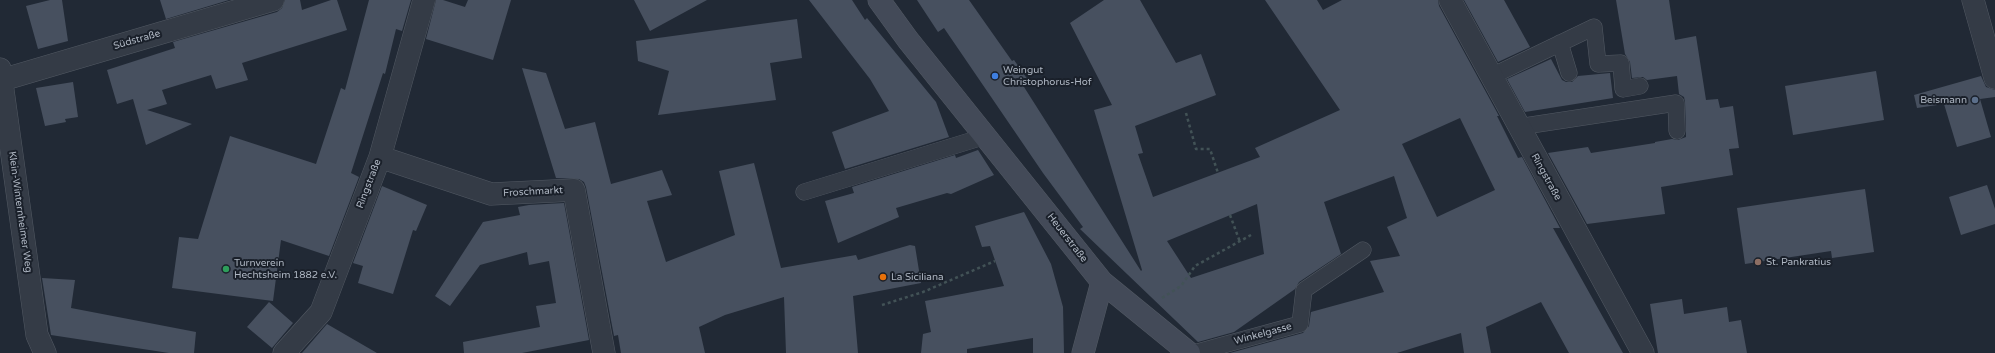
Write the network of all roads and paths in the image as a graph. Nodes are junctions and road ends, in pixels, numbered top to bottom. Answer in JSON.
{"nodes":[{"id":1,"x":273,"y":0,"type":"edge"},
{"id":2,"x":424,"y":0,"type":"edge"},
{"id":3,"x":879,"y":0,"type":"edge"},
{"id":4,"x":1450,"y":0,"type":"edge"},
{"id":5,"x":1973,"y":0,"type":"edge"},
{"id":6,"x":1560,"y":42,"type":"junction"},
{"id":7,"x":1569,"y":73,"type":"dead end"},
{"id":8,"x":1,"y":75,"type":"edge"},
{"id":9,"x":1492,"y":76,"type":"junction"},
{"id":10,"x":1995,"y":78,"type":"edge"},
{"id":11,"x":1640,"y":86,"type":"dead end"},
{"id":12,"x":1186,"y":113,"type":"dead end"},
{"id":13,"x":1518,"y":127,"type":"junction"},
{"id":14,"x":1677,"y":131,"type":"dead end"},
{"id":15,"x":986,"y":136,"type":"junction"},
{"id":16,"x":380,"y":157,"type":"junction"},
{"id":17,"x":1218,"y":173,"type":"dead end"},
{"id":18,"x":804,"y":192,"type":"dead end"},
{"id":19,"x":1230,"y":215,"type":"dead end"},
{"id":20,"x":1251,"y":235,"type":"dead end"},
{"id":21,"x":1240,"y":242,"type":"junction"},
{"id":22,"x":1363,"y":250,"type":"dead end"},
{"id":23,"x":995,"y":261,"type":"dead end"},
{"id":24,"x":1102,"y":282,"type":"junction"},
{"id":25,"x":1156,"y":302,"type":"dead end"},
{"id":26,"x":882,"y":305,"type":"dead end"},
{"id":27,"x":45,"y":353,"type":"edge"},
{"id":28,"x":284,"y":353,"type":"edge"},
{"id":29,"x":604,"y":353,"type":"edge"},
{"id":30,"x":1083,"y":353,"type":"edge"},
{"id":31,"x":1189,"y":353,"type":"edge"},
{"id":32,"x":1194,"y":353,"type":"edge"},
{"id":33,"x":1643,"y":353,"type":"edge"}],
"edges":[{"from":1,"to":8,"type":"street","name":"Südstraße"},
{"from":2,"to":16,"type":"street","name":"Ringstraße"},
{"from":3,"to":15,"type":"street","name":"Heuerstraße"},
{"from":4,"to":9,"type":"street","name":"Ringstraße"},
{"from":5,"to":10,"type":"street"},
{"from":6,"to":7,"type":"lane"},
{"from":6,"to":9,"type":"lane"},
{"from":6,"to":11,"type":"lane"},
{"from":8,"to":27,"type":"street","name":"Klein-Winternheimer Weg"},
{"from":9,"to":13,"type":"street","name":"Ringstraße"},
{"from":12,"to":17,"type":"path"},
{"from":13,"to":14,"type":"lane"},
{"from":13,"to":33,"type":"street","name":"Ringstraße"},
{"from":15,"to":18,"type":"lane"},
{"from":15,"to":24,"type":"street","name":"Heuerstraße"},
{"from":16,"to":28,"type":"street","name":"Ringstraße"},
{"from":16,"to":29,"type":"street","name":"Froschmarkt"},
{"from":19,"to":21,"type":"path"},
{"from":20,"to":21,"type":"path"},
{"from":21,"to":25,"type":"path"},
{"from":22,"to":32,"type":"lane","name":"Winkelgasse"},
{"from":23,"to":26,"type":"path"},
{"from":24,"to":30,"type":"street"},
{"from":24,"to":31,"type":"street","name":"Heuerstraße"}]}
